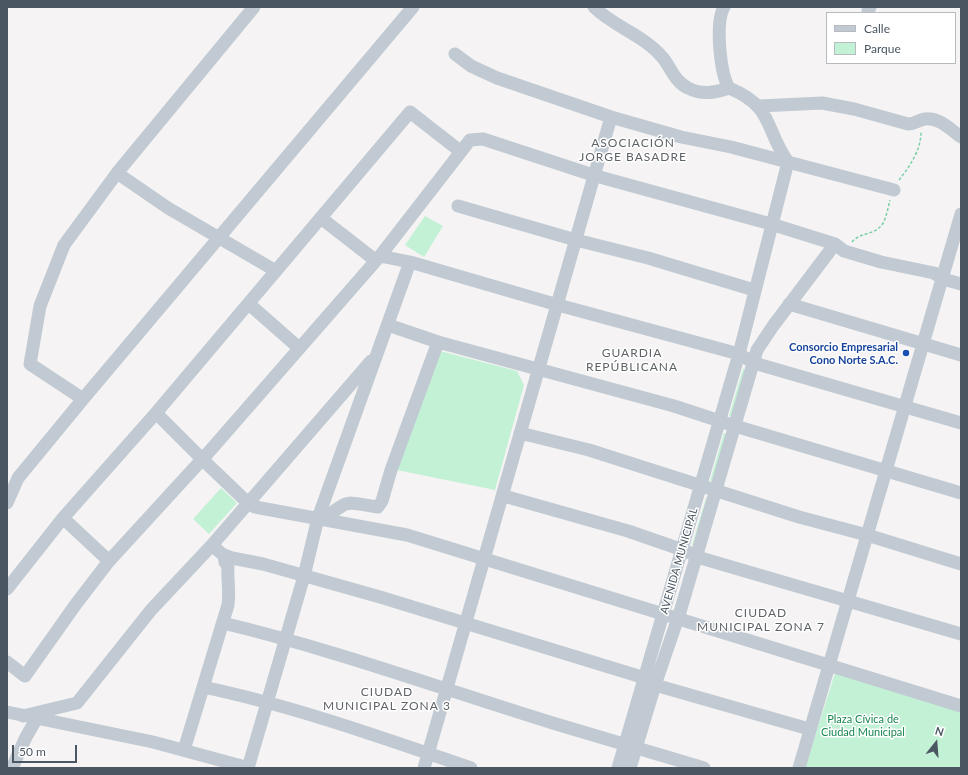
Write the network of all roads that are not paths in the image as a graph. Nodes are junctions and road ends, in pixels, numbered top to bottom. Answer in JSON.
{"nodes":[{"id":1,"x":254,"y":7,"type":"edge"},
{"id":2,"x":413,"y":7,"type":"edge"},
{"id":3,"x":594,"y":7,"type":"edge"},
{"id":4,"x":724,"y":7,"type":"edge"},
{"id":5,"x":455,"y":54,"type":"dead end"},
{"id":6,"x":729,"y":88,"type":"junction"},
{"id":7,"x":759,"y":106,"type":"junction"},
{"id":8,"x":611,"y":117,"type":"junction"},
{"id":9,"x":961,"y":137,"type":"edge"},
{"id":10,"x":460,"y":151,"type":"junction"},
{"id":11,"x":788,"y":162,"type":"junction"},
{"id":12,"x":117,"y":173,"type":"junction"},
{"id":13,"x":596,"y":176,"type":"junction"},
{"id":14,"x":894,"y":190,"type":"dead end"},
{"id":15,"x":458,"y":206,"type":"dead end"},
{"id":16,"x":961,"y":215,"type":"edge"},
{"id":17,"x":321,"y":218,"type":"junction"},
{"id":18,"x":770,"y":224,"type":"junction"},
{"id":19,"x":218,"y":237,"type":"junction"},
{"id":20,"x":576,"y":240,"type":"junction"},
{"id":21,"x":835,"y":244,"type":"junction"},
{"id":22,"x":377,"y":258,"type":"junction"},
{"id":23,"x":410,"y":262,"type":"junction"},
{"id":24,"x":276,"y":271,"type":"junction"},
{"id":25,"x":943,"y":279,"type":"junction"},
{"id":26,"x":961,"y":284,"type":"edge"},
{"id":27,"x":754,"y":290,"type":"junction"},
{"id":28,"x":250,"y":304,"type":"junction"},
{"id":29,"x":789,"y":304,"type":"junction"},
{"id":30,"x":558,"y":305,"type":"junction"},
{"id":31,"x":388,"y":325,"type":"junction"},
{"id":32,"x":438,"y":342,"type":"junction"},
{"id":33,"x":923,"y":345,"type":"junction"},
{"id":34,"x":299,"y":348,"type":"junction"},
{"id":35,"x":377,"y":353,"type":"junction"},
{"id":36,"x":739,"y":354,"type":"junction"},
{"id":37,"x":961,"y":355,"type":"edge"},
{"id":38,"x":754,"y":363,"type":"junction"},
{"id":39,"x":539,"y":370,"type":"junction"},
{"id":40,"x":82,"y":399,"type":"junction"},
{"id":41,"x":903,"y":407,"type":"junction"},
{"id":42,"x":156,"y":413,"type":"junction"},
{"id":43,"x":719,"y":421,"type":"junction"},
{"id":44,"x":961,"y":423,"type":"edge"},
{"id":45,"x":735,"y":426,"type":"junction"},
{"id":46,"x":520,"y":433,"type":"junction"},
{"id":47,"x":202,"y":460,"type":"junction"},
{"id":48,"x":886,"y":471,"type":"junction"},
{"id":49,"x":700,"y":486,"type":"junction"},
{"id":50,"x":715,"y":491,"type":"junction"},
{"id":51,"x":961,"y":494,"type":"edge"},
{"id":52,"x":504,"y":496,"type":"junction"},
{"id":53,"x":7,"y":503,"type":"edge"},
{"id":54,"x":248,"y":503,"type":"junction"},
{"id":55,"x":64,"y":518,"type":"junction"},
{"id":56,"x":321,"y":518,"type":"junction"},
{"id":57,"x":868,"y":535,"type":"junction"},
{"id":58,"x":212,"y":545,"type":"junction"},
{"id":59,"x":682,"y":550,"type":"junction"},
{"id":60,"x":224,"y":555,"type":"junction"},
{"id":61,"x":696,"y":557,"type":"junction"},
{"id":62,"x":485,"y":558,"type":"junction"},
{"id":63,"x":109,"y":561,"type":"junction"},
{"id":64,"x":961,"y":564,"type":"edge"},
{"id":65,"x":304,"y":576,"type":"junction"},
{"id":66,"x":7,"y":590,"type":"edge"},
{"id":67,"x":848,"y":600,"type":"junction"},
{"id":68,"x":664,"y":614,"type":"junction"},
{"id":69,"x":678,"y":619,"type":"junction"},
{"id":70,"x":223,"y":623,"type":"junction"},
{"id":71,"x":467,"y":624,"type":"junction"},
{"id":72,"x":961,"y":634,"type":"edge"},
{"id":73,"x":286,"y":638,"type":"junction"},
{"id":74,"x":7,"y":662,"type":"edge"},
{"id":75,"x":828,"y":665,"type":"junction"},
{"id":76,"x":650,"y":682,"type":"junction"},
{"id":77,"x":203,"y":687,"type":"junction"},
{"id":78,"x":448,"y":689,"type":"junction"},
{"id":79,"x":267,"y":702,"type":"junction"},
{"id":80,"x":961,"y":706,"type":"edge"},
{"id":81,"x":7,"y":712,"type":"edge"},
{"id":82,"x":23,"y":716,"type":"junction"},
{"id":83,"x":37,"y":718,"type":"junction"},
{"id":84,"x":809,"y":729,"type":"junction"},
{"id":85,"x":631,"y":746,"type":"junction"},
{"id":86,"x":184,"y":750,"type":"junction"},
{"id":87,"x":428,"y":753,"type":"junction"},
{"id":88,"x":12,"y":768,"type":"edge"},
{"id":89,"x":248,"y":768,"type":"edge"},
{"id":90,"x":424,"y":768,"type":"edge"},
{"id":91,"x":470,"y":768,"type":"edge"},
{"id":92,"x":618,"y":768,"type":"edge"},
{"id":93,"x":630,"y":768,"type":"edge"},
{"id":94,"x":704,"y":768,"type":"edge"},
{"id":95,"x":799,"y":768,"type":"edge"}],
"edges":[{"from":1,"to":12,"type":"street"},
{"from":2,"to":19,"type":"street"},
{"from":3,"to":6,"type":"street"},
{"from":4,"to":6,"type":"street"},
{"from":5,"to":8,"type":"street"},
{"from":6,"to":7,"type":"street"},
{"from":7,"to":9,"type":"street"},
{"from":7,"to":11,"type":"street"},
{"from":8,"to":11,"type":"street"},
{"from":8,"to":13,"type":"street"},
{"from":10,"to":13,"type":"street"},
{"from":10,"to":17,"type":"street"},
{"from":10,"to":22,"type":"street"},
{"from":11,"to":14,"type":"street"},
{"from":11,"to":18,"type":"street","name":"AVENIDA MUNICIPAL"},
{"from":12,"to":19,"type":"street"},
{"from":12,"to":40,"type":"street"},
{"from":13,"to":18,"type":"street"},
{"from":13,"to":20,"type":"street"},
{"from":15,"to":20,"type":"street"},
{"from":16,"to":25,"type":"street"},
{"from":17,"to":22,"type":"street"},
{"from":17,"to":24,"type":"street"},
{"from":18,"to":21,"type":"street"},
{"from":18,"to":27,"type":"street","name":"AVENIDA MUNICIPAL"},
{"from":19,"to":24,"type":"street"},
{"from":19,"to":40,"type":"street"},
{"from":20,"to":27,"type":"street"},
{"from":20,"to":30,"type":"street"},
{"from":21,"to":25,"type":"street"},
{"from":21,"to":29,"type":"street","name":"AVENIDA MUNICIPAL"},
{"from":22,"to":23,"type":"street"},
{"from":22,"to":34,"type":"street"},
{"from":23,"to":30,"type":"street"},
{"from":23,"to":31,"type":"street"},
{"from":24,"to":28,"type":"street"},
{"from":25,"to":26,"type":"street"},
{"from":25,"to":33,"type":"street"},
{"from":27,"to":36,"type":"street","name":"AVENIDA MUNICIPAL"},
{"from":28,"to":34,"type":"street"},
{"from":28,"to":42,"type":"street"},
{"from":29,"to":33,"type":"street"},
{"from":29,"to":38,"type":"street","name":"AVENIDA MUNICIPAL"},
{"from":30,"to":36,"type":"street"},
{"from":30,"to":39,"type":"street"},
{"from":31,"to":32,"type":"street"},
{"from":31,"to":35,"type":"street"},
{"from":32,"to":39,"type":"street"},
{"from":32,"to":56,"type":"street"},
{"from":33,"to":37,"type":"street"},
{"from":33,"to":41,"type":"street"},
{"from":34,"to":47,"type":"street"},
{"from":35,"to":54,"type":"street"},
{"from":35,"to":56,"type":"street"},
{"from":36,"to":38,"type":"street"},
{"from":36,"to":43,"type":"street","name":"AVENIDA MUNICIPAL"},
{"from":38,"to":41,"type":"street"},
{"from":38,"to":45,"type":"street","name":"AVENIDA MUNICIPAL"},
{"from":39,"to":43,"type":"street"},
{"from":39,"to":46,"type":"street"},
{"from":40,"to":53,"type":"street"},
{"from":41,"to":44,"type":"street"},
{"from":41,"to":48,"type":"street"},
{"from":42,"to":47,"type":"street"},
{"from":42,"to":55,"type":"street"},
{"from":43,"to":45,"type":"street"},
{"from":43,"to":49,"type":"street","name":"AVENIDA MUNICIPAL"},
{"from":45,"to":48,"type":"street"},
{"from":45,"to":50,"type":"street","name":"AVENIDA MUNICIPAL"},
{"from":46,"to":49,"type":"street"},
{"from":46,"to":52,"type":"street"},
{"from":47,"to":54,"type":"street"},
{"from":47,"to":63,"type":"street"},
{"from":48,"to":51,"type":"street"},
{"from":48,"to":57,"type":"street"},
{"from":49,"to":50,"type":"street"},
{"from":49,"to":59,"type":"street","name":"AVENIDA MUNICIPAL"},
{"from":50,"to":57,"type":"street"},
{"from":50,"to":61,"type":"street","name":"AVENIDA MUNICIPAL"},
{"from":52,"to":59,"type":"street"},
{"from":52,"to":62,"type":"street"},
{"from":54,"to":56,"type":"street"},
{"from":54,"to":58,"type":"street"},
{"from":55,"to":63,"type":"street"},
{"from":55,"to":66,"type":"street"},
{"from":56,"to":62,"type":"street"},
{"from":56,"to":65,"type":"street"},
{"from":57,"to":64,"type":"street"},
{"from":57,"to":67,"type":"street"},
{"from":58,"to":60,"type":"street"},
{"from":58,"to":82,"type":"street"},
{"from":59,"to":61,"type":"street"},
{"from":59,"to":68,"type":"street","name":"AVENIDA MUNICIPAL"},
{"from":60,"to":65,"type":"street"},
{"from":60,"to":70,"type":"street"},
{"from":61,"to":67,"type":"street"},
{"from":61,"to":69,"type":"street","name":"AVENIDA MUNICIPAL"},
{"from":62,"to":68,"type":"street"},
{"from":62,"to":71,"type":"street"},
{"from":63,"to":74,"type":"street"},
{"from":65,"to":71,"type":"street"},
{"from":65,"to":73,"type":"street"},
{"from":67,"to":72,"type":"street"},
{"from":67,"to":75,"type":"street"},
{"from":68,"to":69,"type":"street"},
{"from":68,"to":76,"type":"street","name":"AVENIDA MUNICIPAL"},
{"from":69,"to":75,"type":"street"},
{"from":69,"to":76,"type":"street","name":"AVENIDA MUNICIPAL"},
{"from":70,"to":73,"type":"street"},
{"from":70,"to":77,"type":"street"},
{"from":71,"to":76,"type":"street"},
{"from":71,"to":78,"type":"street"},
{"from":73,"to":78,"type":"street"},
{"from":73,"to":79,"type":"street"},
{"from":75,"to":80,"type":"street"},
{"from":75,"to":84,"type":"street"},
{"from":76,"to":84,"type":"street"},
{"from":76,"to":85,"type":"street","name":"AVENIDA MUNICIPAL"},
{"from":77,"to":79,"type":"street"},
{"from":77,"to":86,"type":"street"},
{"from":78,"to":85,"type":"street"},
{"from":78,"to":87,"type":"street"},
{"from":79,"to":87,"type":"street"},
{"from":79,"to":89,"type":"street"},
{"from":81,"to":82,"type":"street"},
{"from":82,"to":83,"type":"street"},
{"from":83,"to":86,"type":"street"},
{"from":83,"to":88,"type":"street"},
{"from":84,"to":95,"type":"street"},
{"from":85,"to":92,"type":"street","name":"AVENIDA MUNICIPAL"},
{"from":85,"to":93,"type":"street","name":"AVENIDA MUNICIPAL"},
{"from":85,"to":94,"type":"street"},
{"from":86,"to":89,"type":"street"},
{"from":87,"to":90,"type":"street"},
{"from":87,"to":91,"type":"street"}]}
